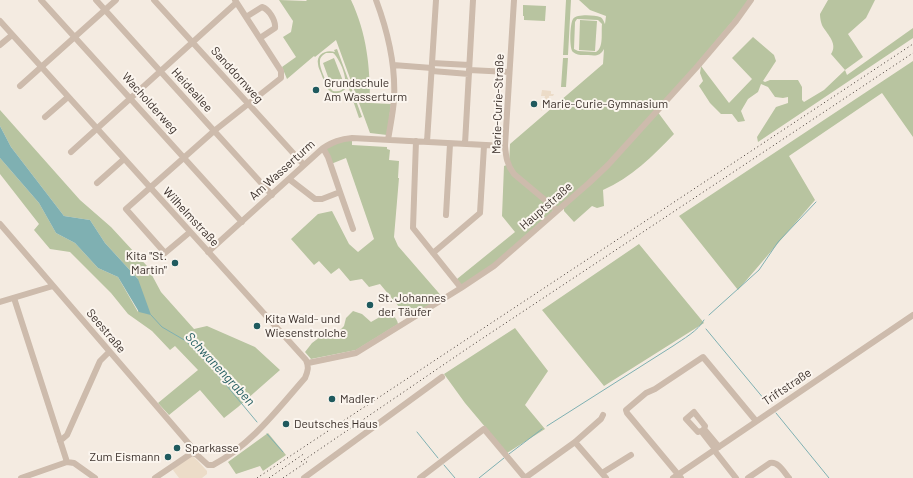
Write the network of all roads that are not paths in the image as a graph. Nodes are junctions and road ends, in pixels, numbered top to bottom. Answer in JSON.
{"nodes":[{"id":1,"x":41,"y":0,"type":"edge"},
{"id":2,"x":96,"y":0,"type":"edge"},
{"id":3,"x":116,"y":0,"type":"edge"},
{"id":4,"x":154,"y":0,"type":"edge"},
{"id":5,"x":376,"y":0,"type":"edge"},
{"id":6,"x":436,"y":0,"type":"edge"},
{"id":7,"x":474,"y":0,"type":"edge"},
{"id":8,"x":514,"y":0,"type":"edge"},
{"id":9,"x":751,"y":0,"type":"edge"},
{"id":10,"x":236,"y":1,"type":"edge"},
{"id":11,"x":105,"y":10,"type":"junction"},
{"id":12,"x":246,"y":17,"type":"junction"},
{"id":13,"x":0,"y":21,"type":"edge"},
{"id":14,"x":12,"y":34,"type":"junction"},
{"id":15,"x":75,"y":37,"type":"junction"},
{"id":16,"x":260,"y":38,"type":"junction"},
{"id":17,"x":192,"y":43,"type":"junction"},
{"id":18,"x":0,"y":45,"type":"edge"},
{"id":19,"x":393,"y":65,"type":"junction"},
{"id":20,"x":41,"y":67,"type":"junction"},
{"id":21,"x":432,"y":67,"type":"junction"},
{"id":22,"x":469,"y":69,"type":"junction"},
{"id":23,"x":160,"y":72,"type":"junction"},
{"id":24,"x":509,"y":72,"type":"junction"},
{"id":25,"x":20,"y":86,"type":"dead end"},
{"id":26,"x":68,"y":97,"type":"junction"},
{"id":27,"x":131,"y":98,"type":"junction"},
{"id":28,"x":249,"y":104,"type":"junction"},
{"id":29,"x":45,"y":117,"type":"dead end"},
{"id":30,"x":96,"y":129,"type":"junction"},
{"id":31,"x":214,"y":131,"type":"junction"},
{"id":32,"x":388,"y":140,"type":"junction"},
{"id":33,"x":416,"y":141,"type":"junction"},
{"id":34,"x":427,"y":142,"type":"junction"},
{"id":35,"x":450,"y":144,"type":"junction"},
{"id":36,"x":465,"y":144,"type":"junction"},
{"id":37,"x":484,"y":146,"type":"junction"},
{"id":38,"x":505,"y":146,"type":"junction"},
{"id":39,"x":323,"y":148,"type":"junction"},
{"id":40,"x":71,"y":152,"type":"dead end"},
{"id":41,"x":184,"y":157,"type":"junction"},
{"id":42,"x":124,"y":159,"type":"junction"},
{"id":43,"x":304,"y":165,"type":"junction"},
{"id":44,"x":289,"y":179,"type":"junction"},
{"id":45,"x":97,"y":183,"type":"dead end"},
{"id":46,"x":150,"y":188,"type":"junction"},
{"id":47,"x":340,"y":192,"type":"junction"},
{"id":48,"x":272,"y":195,"type":"junction"},
{"id":49,"x":557,"y":210,"type":"junction"},
{"id":50,"x":446,"y":215,"type":"dead end"},
{"id":51,"x":242,"y":222,"type":"junction"},
{"id":52,"x":0,"y":224,"type":"edge"},
{"id":53,"x":353,"y":229,"type":"dead end"},
{"id":54,"x":190,"y":232,"type":"junction"},
{"id":55,"x":208,"y":252,"type":"junction"},
{"id":56,"x":433,"y":253,"type":"junction"},
{"id":57,"x":53,"y":286,"type":"junction"},
{"id":58,"x":462,"y":288,"type":"junction"},
{"id":59,"x":14,"y":298,"type":"junction"},
{"id":60,"x":0,"y":302,"type":"edge"},
{"id":61,"x":913,"y":315,"type":"edge"},
{"id":62,"x":109,"y":352,"type":"junction"},
{"id":63,"x":308,"y":363,"type":"junction"},
{"id":64,"x":442,"y":377,"type":"dead end"},
{"id":65,"x":603,"y":415,"type":"dead end"},
{"id":66,"x":756,"y":422,"type":"junction"},
{"id":67,"x":702,"y":430,"type":"dead end"},
{"id":68,"x":60,"y":441,"type":"junction"},
{"id":69,"x":575,"y":442,"type":"junction"},
{"id":70,"x":716,"y":449,"type":"junction"},
{"id":71,"x":192,"y":453,"type":"junction"},
{"id":72,"x":631,"y":455,"type":"dead end"},
{"id":73,"x":68,"y":462,"type":"junction"},
{"id":74,"x":604,"y":475,"type":"edge"},
{"id":75,"x":677,"y":477,"type":"edge"},
{"id":76,"x":21,"y":478,"type":"edge"},
{"id":77,"x":96,"y":478,"type":"edge"},
{"id":78,"x":155,"y":478,"type":"edge"},
{"id":79,"x":304,"y":478,"type":"edge"},
{"id":80,"x":420,"y":478,"type":"edge"},
{"id":81,"x":525,"y":478,"type":"edge"},
{"id":82,"x":736,"y":478,"type":"edge"},
{"id":83,"x":748,"y":478,"type":"edge"},
{"id":84,"x":789,"y":478,"type":"edge"}],
"edges":[{"from":1,"to":15,"type":"street","name":"Wacholderweg"},
{"from":2,"to":11,"type":"street","name":"Heideallee"},
{"from":3,"to":11,"type":"street"},
{"from":4,"to":17,"type":"street","name":"Sanddornweg"},
{"from":5,"to":19,"type":"street"},
{"from":6,"to":21,"type":"street"},
{"from":7,"to":22,"type":"street"},
{"from":8,"to":24,"type":"street","name":"Marie-Curie-Straße"},
{"from":9,"to":49,"type":"street","name":"Hauptstraße"},
{"from":10,"to":12,"type":"street"},
{"from":10,"to":17,"type":"street"},
{"from":11,"to":15,"type":"street"},
{"from":11,"to":23,"type":"street","name":"Heideallee"},
{"from":12,"to":16,"type":"street"},
{"from":12,"to":16,"type":"street"},
{"from":13,"to":14,"type":"street","name":"Wilhelmstraße"},
{"from":14,"to":18,"type":"street"},
{"from":14,"to":20,"type":"street","name":"Wilhelmstraße"},
{"from":15,"to":20,"type":"street"},
{"from":15,"to":27,"type":"street","name":"Wacholderweg"},
{"from":16,"to":28,"type":"street"},
{"from":17,"to":23,"type":"street"},
{"from":17,"to":28,"type":"street","name":"Sanddornweg"},
{"from":19,"to":21,"type":"street"},
{"from":19,"to":32,"type":"street"},
{"from":20,"to":25,"type":"street"},
{"from":20,"to":26,"type":"street","name":"Wilhelmstraße"},
{"from":21,"to":22,"type":"street"},
{"from":21,"to":34,"type":"street"},
{"from":22,"to":24,"type":"street"},
{"from":22,"to":36,"type":"street"},
{"from":23,"to":27,"type":"street"},
{"from":23,"to":31,"type":"street","name":"Heideallee"},
{"from":24,"to":38,"type":"street","name":"Marie-Curie-Straße"},
{"from":26,"to":29,"type":"street"},
{"from":26,"to":30,"type":"street","name":"Wilhelmstraße"},
{"from":27,"to":30,"type":"street"},
{"from":27,"to":41,"type":"street","name":"Wacholderweg"},
{"from":28,"to":31,"type":"street"},
{"from":28,"to":43,"type":"street","name":"Sanddornweg"},
{"from":30,"to":40,"type":"street"},
{"from":30,"to":42,"type":"street","name":"Wilhelmstraße"},
{"from":31,"to":41,"type":"street"},
{"from":31,"to":48,"type":"street","name":"Heideallee"},
{"from":32,"to":33,"type":"street","name":"Am Wasserturm"},
{"from":32,"to":39,"type":"street","name":"Am Wasserturm"},
{"from":33,"to":34,"type":"street","name":"Am Wasserturm"},
{"from":33,"to":56,"type":"street"},
{"from":34,"to":35,"type":"street","name":"Am Wasserturm"},
{"from":35,"to":36,"type":"street","name":"Am Wasserturm"},
{"from":35,"to":50,"type":"street"},
{"from":36,"to":37,"type":"street","name":"Am Wasserturm"},
{"from":37,"to":38,"type":"street","name":"Am Wasserturm"},
{"from":37,"to":56,"type":"street"},
{"from":38,"to":49,"type":"street","name":"Marie-Curie-Straße"},
{"from":39,"to":43,"type":"street","name":"Am Wasserturm"},
{"from":39,"to":47,"type":"street"},
{"from":41,"to":46,"type":"street"},
{"from":41,"to":51,"type":"street","name":"Wacholderweg"},
{"from":42,"to":45,"type":"street"},
{"from":42,"to":46,"type":"street","name":"Wilhelmstraße"},
{"from":43,"to":44,"type":"street","name":"Am Wasserturm"},
{"from":44,"to":47,"type":"street"},
{"from":44,"to":48,"type":"street","name":"Am Wasserturm"},
{"from":46,"to":54,"type":"street","name":"Wilhelmstraße"},
{"from":46,"to":54,"type":"street"},
{"from":47,"to":53,"type":"street"},
{"from":48,"to":51,"type":"street","name":"Am Wasserturm"},
{"from":49,"to":58,"type":"street","name":"Hauptstraße"},
{"from":51,"to":55,"type":"street","name":"Am Wasserturm"},
{"from":52,"to":57,"type":"street","name":"Seestraße"},
{"from":54,"to":55,"type":"street","name":"Wilhelmstraße"},
{"from":55,"to":63,"type":"street","name":"Wilhelmstraße"},
{"from":56,"to":58,"type":"street"},
{"from":57,"to":59,"type":"street"},
{"from":57,"to":62,"type":"street","name":"Seestraße"},
{"from":58,"to":63,"type":"street","name":"Hauptstraße"},
{"from":59,"to":60,"type":"street"},
{"from":59,"to":68,"type":"street"},
{"from":61,"to":66,"type":"street","name":"Triftstraße"},
{"from":62,"to":68,"type":"street"},
{"from":62,"to":71,"type":"street","name":"Seestraße"},
{"from":63,"to":71,"type":"street"},
{"from":64,"to":79,"type":"street"},
{"from":65,"to":69,"type":"street"},
{"from":66,"to":70,"type":"street","name":"Triftstraße"},
{"from":66,"to":75,"type":"street"},
{"from":67,"to":70,"type":"street"},
{"from":68,"to":73,"type":"street"},
{"from":69,"to":74,"type":"street"},
{"from":69,"to":81,"type":"street"},
{"from":70,"to":75,"type":"street","name":"Triftstraße"},
{"from":70,"to":82,"type":"street"},
{"from":71,"to":78,"type":"street"},
{"from":72,"to":74,"type":"street"},
{"from":73,"to":76,"type":"street"},
{"from":73,"to":77,"type":"street"},
{"from":80,"to":81,"type":"street"},
{"from":83,"to":84,"type":"street"}]}
